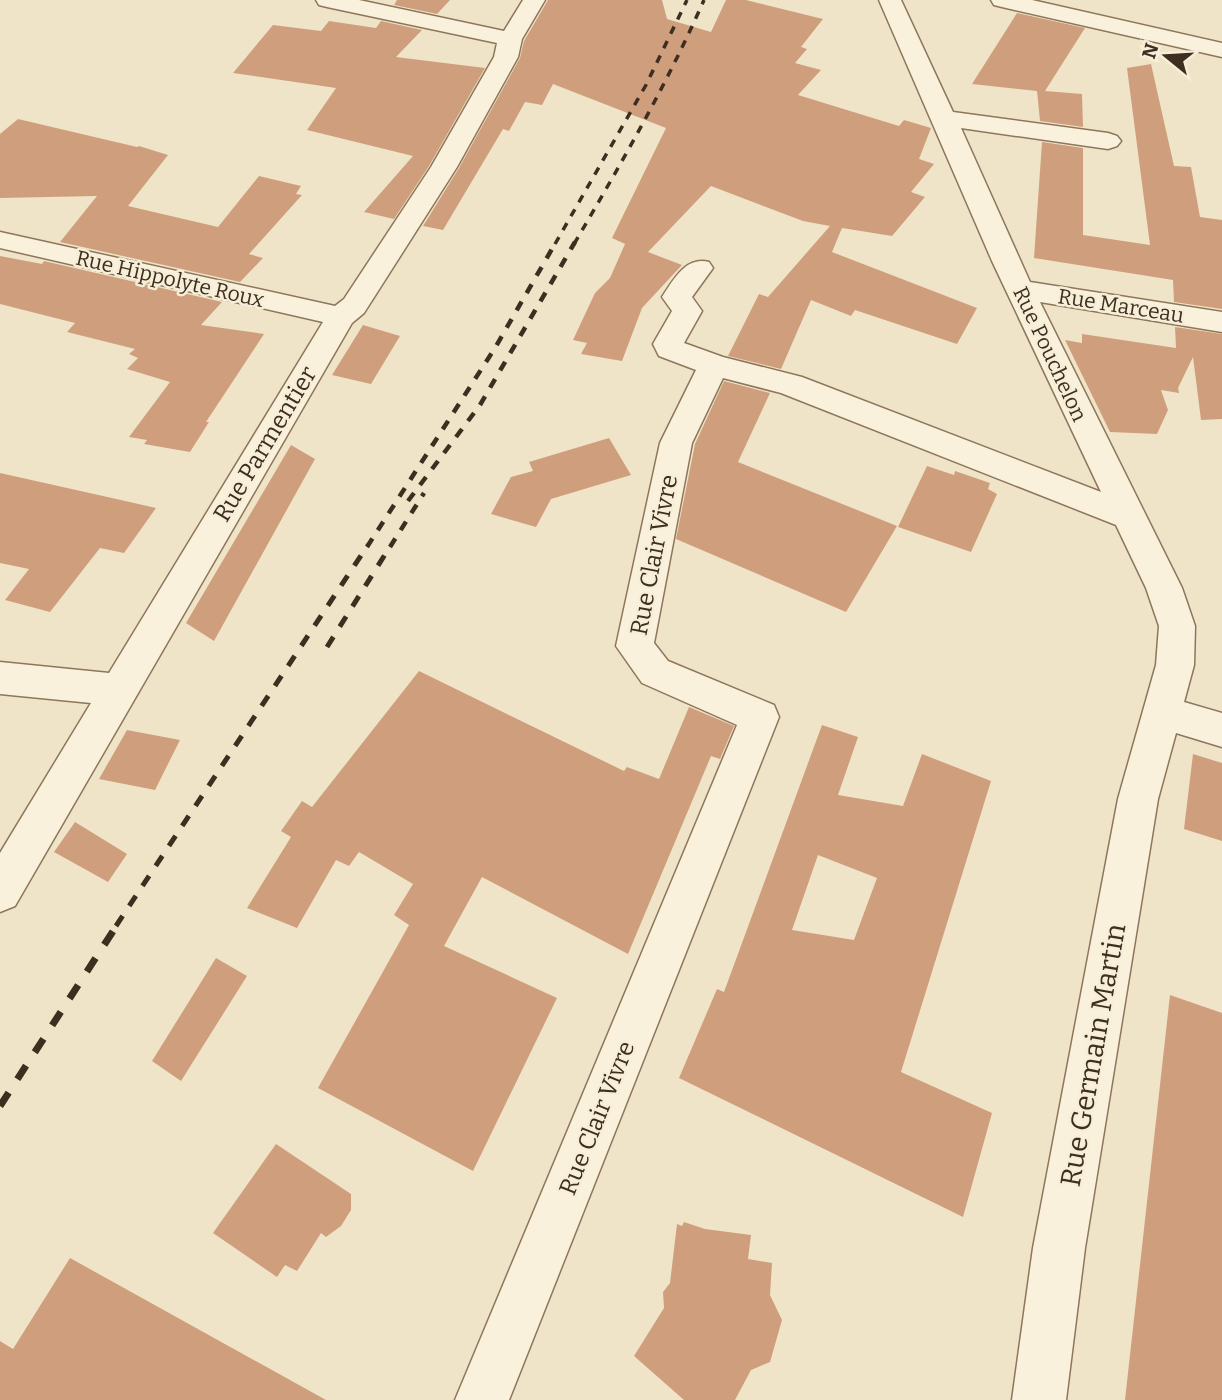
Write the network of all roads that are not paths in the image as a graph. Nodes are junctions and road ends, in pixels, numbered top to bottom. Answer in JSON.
{"nodes":[{"id":1,"x":327,"y":0,"type":"edge"},
{"id":2,"x":534,"y":0,"type":"edge"},
{"id":3,"x":890,"y":0,"type":"edge"},
{"id":4,"x":1002,"y":0,"type":"edge"},
{"id":5,"x":1118,"y":0,"type":"edge"},
{"id":6,"x":1104,"y":24,"type":"junction"},
{"id":7,"x":510,"y":39,"type":"junction"},
{"id":8,"x":1222,"y":50,"type":"edge"},
{"id":9,"x":944,"y":118,"type":"junction"},
{"id":10,"x":1108,"y":141,"type":"dead end"},
{"id":11,"x":0,"y":240,"type":"edge"},
{"id":12,"x":699,"y":268,"type":"dead end"},
{"id":13,"x":1019,"y":289,"type":"junction"},
{"id":14,"x":341,"y":317,"type":"junction"},
{"id":15,"x":1222,"y":322,"type":"edge"},
{"id":16,"x":714,"y":365,"type":"junction"},
{"id":17,"x":1126,"y":515,"type":"junction"},
{"id":18,"x":0,"y":678,"type":"edge"},
{"id":19,"x":118,"y":690,"type":"junction"},
{"id":20,"x":1161,"y":712,"type":"junction"},
{"id":21,"x":1222,"y":730,"type":"edge"},
{"id":22,"x":0,"y":892,"type":"edge"},
{"id":23,"x":482,"y":1400,"type":"edge"},
{"id":24,"x":1039,"y":1400,"type":"edge"}],
"edges":[{"from":1,"to":7,"type":"street"},
{"from":2,"to":7,"type":"street","name":"Rue Parmentier"},
{"from":3,"to":9,"type":"street","name":"Rue Pouchelon"},
{"from":4,"to":6,"type":"street"},
{"from":5,"to":6,"type":"street"},
{"from":6,"to":8,"type":"street"},
{"from":7,"to":14,"type":"street","name":"Rue Parmentier"},
{"from":9,"to":10,"type":"street"},
{"from":9,"to":13,"type":"street","name":"Rue Pouchelon"},
{"from":11,"to":14,"type":"street","name":"Rue Hippolyte Roux"},
{"from":12,"to":16,"type":"street"},
{"from":13,"to":15,"type":"street","name":"Rue Marceau"},
{"from":13,"to":17,"type":"street","name":"Rue Pouchelon"},
{"from":14,"to":19,"type":"street","name":"Rue Parmentier"},
{"from":16,"to":17,"type":"street"},
{"from":16,"to":23,"type":"street","name":"Rue Clair Vivre"},
{"from":17,"to":20,"type":"street","name":"Rue Pouchelon"},
{"from":18,"to":19,"type":"street"},
{"from":19,"to":22,"type":"street","name":"Rue Parmentier"},
{"from":20,"to":21,"type":"street"},
{"from":20,"to":24,"type":"street","name":"Rue Germain Martin"}]}
